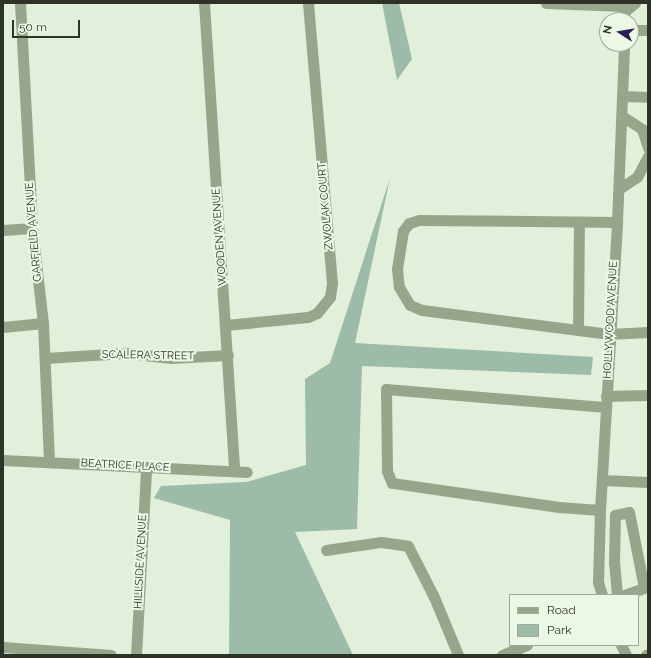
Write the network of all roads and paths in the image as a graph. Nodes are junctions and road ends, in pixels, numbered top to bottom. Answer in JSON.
{"nodes":[{"id":1,"x":20,"y":3,"type":"edge"},
{"id":2,"x":204,"y":3,"type":"edge"},
{"id":3,"x":308,"y":3,"type":"edge"},
{"id":4,"x":546,"y":3,"type":"edge"},
{"id":5,"x":627,"y":8,"type":"edge"},
{"id":6,"x":624,"y":52,"type":"edge"},
{"id":7,"x":623,"y":96,"type":"junction"},
{"id":8,"x":648,"y":97,"type":"edge"},
{"id":9,"x":622,"y":116,"type":"junction"},
{"id":10,"x":648,"y":148,"type":"edge"},
{"id":11,"x":648,"y":156,"type":"edge"},
{"id":12,"x":619,"y":189,"type":"junction"},
{"id":13,"x":579,"y":222,"type":"junction"},
{"id":14,"x":617,"y":222,"type":"junction"},
{"id":15,"x":32,"y":228,"type":"junction"},
{"id":16,"x":3,"y":230,"type":"edge"},
{"id":17,"x":43,"y":323,"type":"junction"},
{"id":18,"x":226,"y":325,"type":"junction"},
{"id":19,"x":3,"y":328,"type":"edge"},
{"id":20,"x":578,"y":330,"type":"junction"},
{"id":21,"x":648,"y":332,"type":"edge"},
{"id":22,"x":609,"y":334,"type":"junction"},
{"id":23,"x":228,"y":355,"type":"junction"},
{"id":24,"x":45,"y":358,"type":"junction"},
{"id":25,"x":648,"y":395,"type":"edge"},
{"id":26,"x":606,"y":396,"type":"junction"},
{"id":27,"x":606,"y":407,"type":"junction"},
{"id":28,"x":3,"y":460,"type":"edge"},
{"id":29,"x":49,"y":462,"type":"junction"},
{"id":30,"x":146,"y":468,"type":"junction"},
{"id":31,"x":234,"y":471,"type":"junction"},
{"id":32,"x":247,"y":472,"type":"dead end"},
{"id":33,"x":602,"y":480,"type":"junction"},
{"id":34,"x":648,"y":482,"type":"edge"},
{"id":35,"x":600,"y":510,"type":"junction"},
{"id":36,"x":326,"y":550,"type":"dead end"},
{"id":37,"x":602,"y":594,"type":"edge"},
{"id":38,"x":617,"y":594,"type":"edge"},
{"id":39,"x":627,"y":594,"type":"edge"},
{"id":40,"x":622,"y":646,"type":"edge"},
{"id":41,"x":3,"y":647,"type":"edge"},
{"id":42,"x":523,"y":650,"type":"edge"},
{"id":43,"x":111,"y":655,"type":"edge"},
{"id":44,"x":136,"y":655,"type":"edge"},
{"id":45,"x":458,"y":655,"type":"edge"},
{"id":46,"x":502,"y":655,"type":"edge"},
{"id":47,"x":626,"y":655,"type":"edge"}],
"edges":[{"from":1,"to":15,"type":"street","name":"GARFIELD AVENUE"},
{"from":2,"to":18,"type":"street","name":"WOODEN AVENUE"},
{"from":3,"to":18,"type":"street","name":"ZWOLAK COURT"},
{"from":4,"to":5,"type":"street"},
{"from":6,"to":7,"type":"street","name":"HOLLYWOOD AVENUE"},
{"from":7,"to":8,"type":"street"},
{"from":7,"to":9,"type":"street","name":"HOLLYWOOD AVENUE"},
{"from":9,"to":10,"type":"street"},
{"from":9,"to":12,"type":"street","name":"HOLLYWOOD AVENUE"},
{"from":11,"to":12,"type":"street"},
{"from":12,"to":14,"type":"street","name":"HOLLYWOOD AVENUE"},
{"from":13,"to":14,"type":"street"},
{"from":13,"to":20,"type":"street"},
{"from":13,"to":20,"type":"street"},
{"from":14,"to":22,"type":"street","name":"HOLLYWOOD AVENUE"},
{"from":15,"to":16,"type":"street"},
{"from":15,"to":17,"type":"street","name":"GARFIELD AVENUE"},
{"from":17,"to":19,"type":"street"},
{"from":17,"to":24,"type":"street","name":"GARFIELD AVENUE"},
{"from":18,"to":23,"type":"street","name":"WOODEN AVENUE"},
{"from":20,"to":22,"type":"street"},
{"from":21,"to":22,"type":"street"},
{"from":22,"to":26,"type":"street","name":"HOLLYWOOD AVENUE"},
{"from":23,"to":24,"type":"street","name":"SCALERA STREET"},
{"from":23,"to":31,"type":"street","name":"WOODEN AVENUE"},
{"from":24,"to":29,"type":"street","name":"GARFIELD AVENUE"},
{"from":25,"to":26,"type":"street"},
{"from":26,"to":27,"type":"street","name":"HOLLYWOOD AVENUE"},
{"from":27,"to":33,"type":"street","name":"HOLLYWOOD AVENUE"},
{"from":27,"to":35,"type":"street"},
{"from":28,"to":29,"type":"street","name":"BEATRICE PLACE"},
{"from":29,"to":30,"type":"street","name":"BEATRICE PLACE"},
{"from":30,"to":31,"type":"street","name":"BEATRICE PLACE"},
{"from":30,"to":44,"type":"street","name":"HILLSIDE AVENUE"},
{"from":31,"to":32,"type":"street","name":"BEATRICE PLACE"},
{"from":33,"to":34,"type":"street"},
{"from":33,"to":35,"type":"street","name":"HOLLYWOOD AVENUE"},
{"from":35,"to":37,"type":"street","name":"HOLLYWOOD AVENUE"},
{"from":36,"to":45,"type":"street"},
{"from":38,"to":39,"type":"street"},
{"from":40,"to":47,"type":"street"},
{"from":41,"to":43,"type":"street"},
{"from":42,"to":46,"type":"street"}]}
